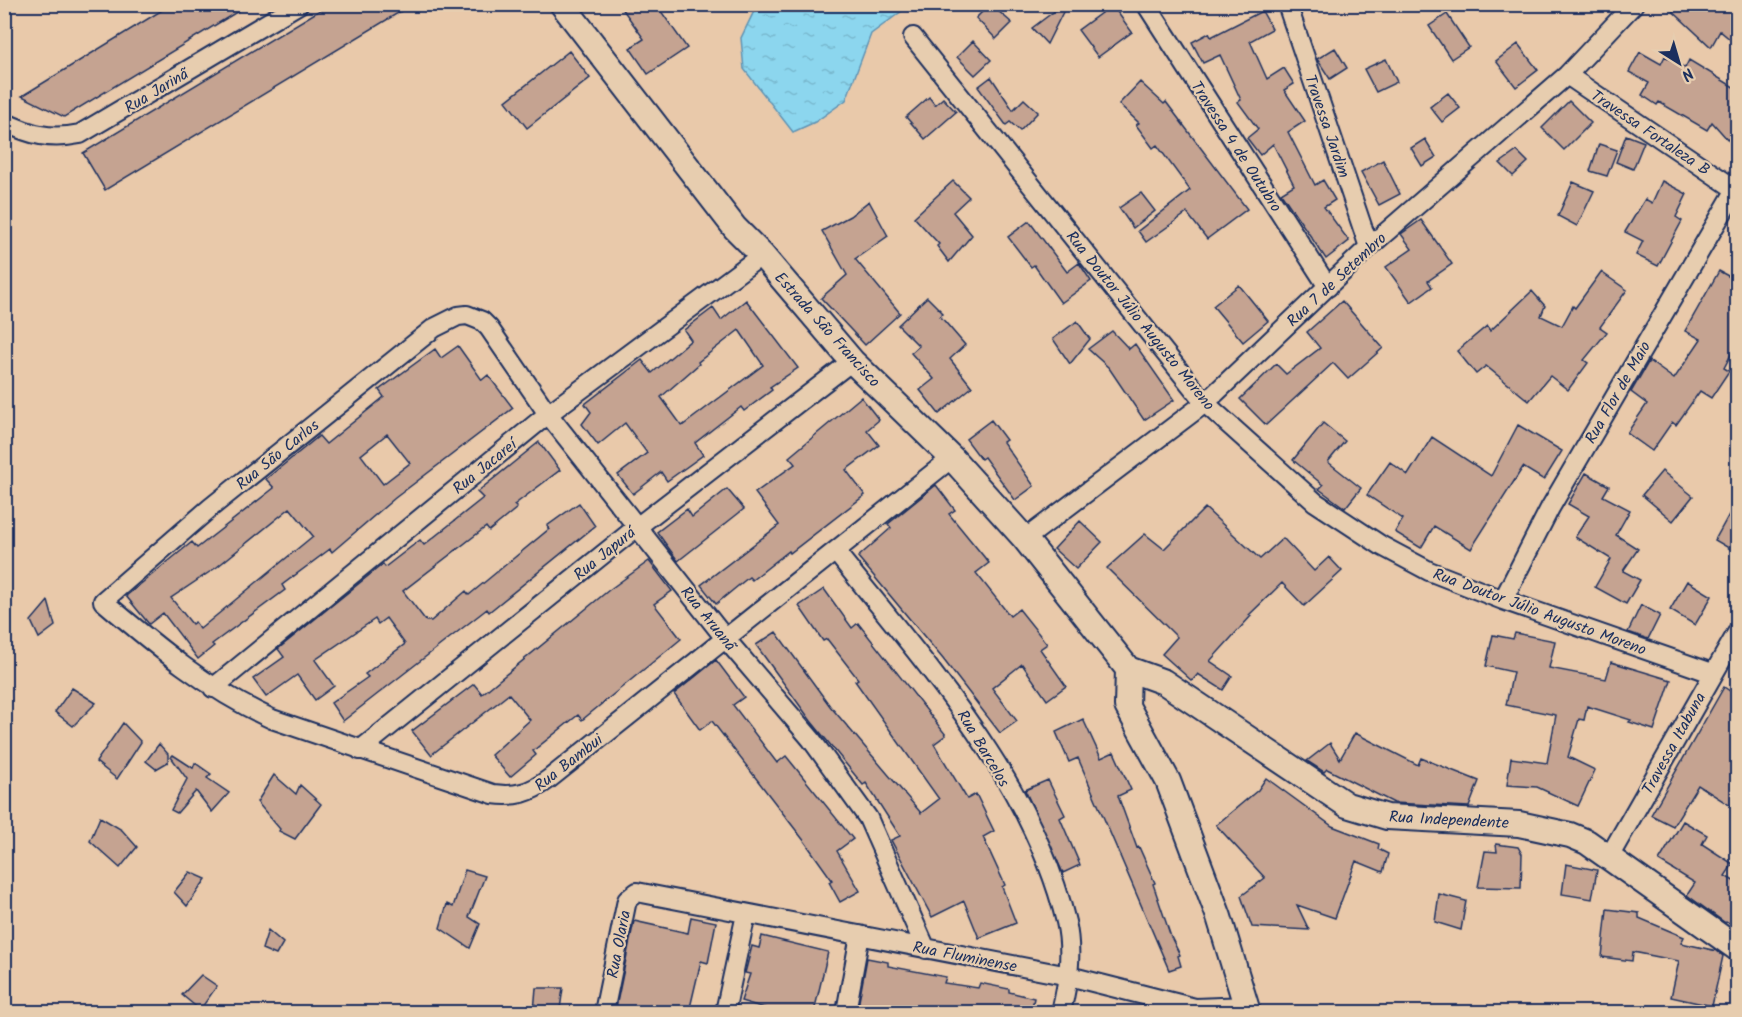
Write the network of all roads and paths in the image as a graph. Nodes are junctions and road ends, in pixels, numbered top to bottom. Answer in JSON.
{"nodes":[{"id":1,"x":299,"y":4,"type":"edge"},
{"id":2,"x":562,"y":4,"type":"edge"},
{"id":3,"x":1146,"y":4,"type":"edge"},
{"id":4,"x":1287,"y":4,"type":"edge"},
{"id":5,"x":1634,"y":4,"type":"edge"},
{"id":6,"x":913,"y":38,"type":"dead end"},
{"id":7,"x":1567,"y":75,"type":"junction"},
{"id":8,"x":4,"y":122,"type":"edge"},
{"id":9,"x":1736,"y":188,"type":"edge"},
{"id":10,"x":1370,"y":247,"type":"junction"},
{"id":11,"x":762,"y":255,"type":"junction"},
{"id":12,"x":1328,"y":287,"type":"junction"},
{"id":13,"x":458,"y":316,"type":"joint"},
{"id":14,"x":852,"y":361,"type":"junction"},
{"id":15,"x":1205,"y":403,"type":"junction"},
{"id":16,"x":548,"y":414,"type":"junction"},
{"id":17,"x":952,"y":458,"type":"junction"},
{"id":18,"x":636,"y":527,"type":"junction"},
{"id":19,"x":1025,"y":539,"type":"junction"},
{"id":20,"x":836,"y":552,"type":"junction"},
{"id":21,"x":1503,"y":600,"type":"junction"},
{"id":22,"x":103,"y":601,"type":"joint"},
{"id":23,"x":1737,"y":631,"type":"edge"},
{"id":24,"x":724,"y":637,"type":"junction"},
{"id":25,"x":1128,"y":669,"type":"junction"},
{"id":26,"x":1712,"y":673,"type":"junction"},
{"id":27,"x":213,"y":688,"type":"junction"},
{"id":28,"x":360,"y":750,"type":"junction"},
{"id":29,"x":1609,"y":857,"type":"junction"},
{"id":30,"x":684,"y":901,"type":"joint"},
{"id":31,"x":746,"y":914,"type":"junction"},
{"id":32,"x":860,"y":934,"type":"junction"},
{"id":33,"x":926,"y":949,"type":"junction"},
{"id":34,"x":1737,"y":949,"type":"edge"},
{"id":35,"x":1069,"y":976,"type":"junction"},
{"id":36,"x":1247,"y":1009,"type":"edge"},
{"id":37,"x":1195,"y":1010,"type":"edge"},
{"id":38,"x":604,"y":1012,"type":"edge"},
{"id":39,"x":725,"y":1012,"type":"edge"},
{"id":40,"x":846,"y":1012,"type":"edge"},
{"id":41,"x":1061,"y":1012,"type":"edge"}],
"edges":[{"from":1,"to":8,"type":"street","name":"Rua Jarinã"},
{"from":2,"to":11,"type":"street","name":"Estrada São Francisco"},
{"from":3,"to":12,"type":"street","name":"Travessa 4 de Outubro"},
{"from":4,"to":10,"type":"street","name":"Travessa Jardim"},
{"from":5,"to":7,"type":"street","name":"Rua 7 de Setembro"},
{"from":6,"to":15,"type":"street","name":"Rua Doutor Júlio Augusto Moreno"},
{"from":7,"to":9,"type":"street","name":"Travessa Fortaleza B"},
{"from":7,"to":10,"type":"street","name":"Rua 7 de Setembro"},
{"from":9,"to":21,"type":"street","name":"Rua Flor de Maio"},
{"from":10,"to":12,"type":"street","name":"Rua 7 de Setembro"},
{"from":11,"to":14,"type":"street","name":"Estrada São Francisco"},
{"from":11,"to":16,"type":"street","name":"Rua Jacareí"},
{"from":12,"to":15,"type":"street","name":"Rua 7 de Setembro"},
{"from":13,"to":16,"type":"street","name":"Rua Aruanã"},
{"from":13,"to":22,"type":"street","name":"Rua São Carlos"},
{"from":14,"to":17,"type":"street","name":"Estrada São Francisco"},
{"from":14,"to":18,"type":"street","name":"Rua Japurá"},
{"from":15,"to":19,"type":"street","name":"Rua 7 de Setembro"},
{"from":15,"to":21,"type":"street","name":"Rua Doutor Júlio Augusto Moreno"},
{"from":16,"to":18,"type":"street","name":"Rua Aruanã"},
{"from":16,"to":27,"type":"street","name":"Rua Jacareí"},
{"from":17,"to":19,"type":"street","name":"Estrada São Francisco"},
{"from":17,"to":20,"type":"street","name":"Rua Bambui"},
{"from":18,"to":24,"type":"street","name":"Rua Aruanã"},
{"from":18,"to":28,"type":"street","name":"Rua Japurá"},
{"from":19,"to":25,"type":"street","name":"Estrada São Francisco"},
{"from":20,"to":24,"type":"street","name":"Rua Bambui"},
{"from":20,"to":35,"type":"street","name":"Rua Barcelos"},
{"from":21,"to":26,"type":"street","name":"Rua Doutor Júlio Augusto Moreno"},
{"from":22,"to":27,"type":"street","name":"Rua Bambui"},
{"from":23,"to":26,"type":"street","name":"Travessa Itabuna"},
{"from":24,"to":28,"type":"street","name":"Rua Bambui"},
{"from":24,"to":33,"type":"street","name":"Rua Aruanã"},
{"from":25,"to":29,"type":"street","name":"Rua Independente"},
{"from":25,"to":36,"type":"street"},
{"from":26,"to":29,"type":"street","name":"Travessa Itabuna"},
{"from":27,"to":28,"type":"street","name":"Rua Bambui"},
{"from":29,"to":34,"type":"street","name":"Rua Independente"},
{"from":30,"to":31,"type":"street","name":"Rua Fluminense"},
{"from":30,"to":38,"type":"street","name":"Rua Olaria"},
{"from":31,"to":32,"type":"street","name":"Rua Fluminense"},
{"from":31,"to":39,"type":"street"},
{"from":32,"to":33,"type":"street","name":"Rua Fluminense"},
{"from":32,"to":40,"type":"street"},
{"from":33,"to":35,"type":"street","name":"Rua Fluminense"},
{"from":35,"to":37,"type":"street","name":"Rua Fluminense"},
{"from":35,"to":41,"type":"street","name":"Rua Barcelos"},
{"from":36,"to":37,"type":"street","name":"Rua Fluminense"}]}
